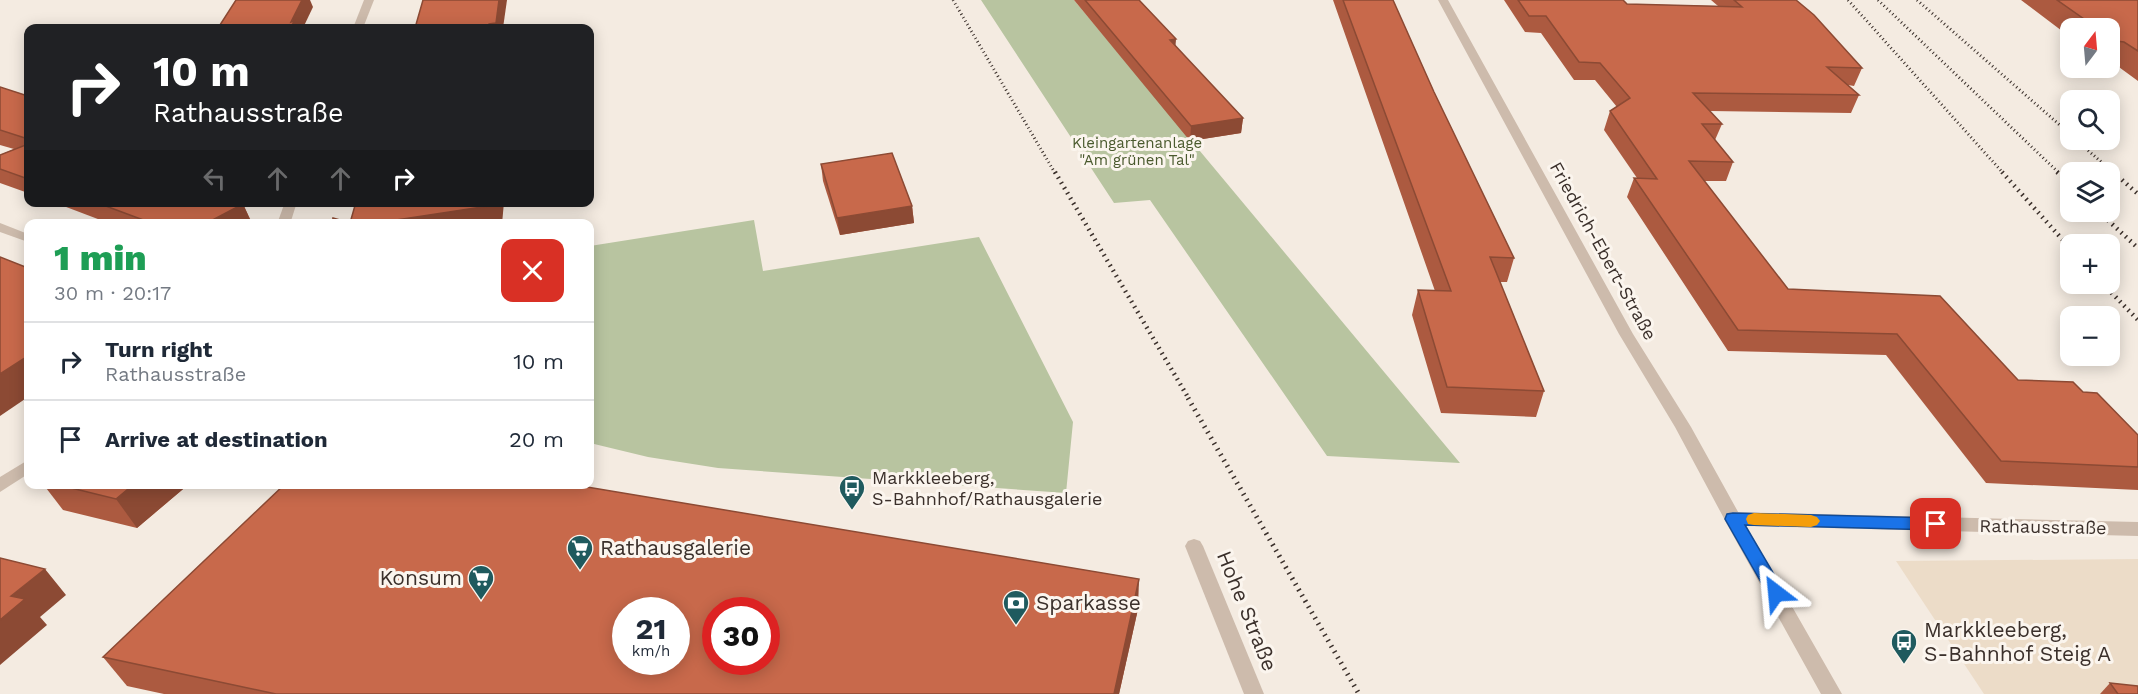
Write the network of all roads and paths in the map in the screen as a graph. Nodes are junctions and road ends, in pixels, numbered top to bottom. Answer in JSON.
{"nodes":[{"id":1,"x":369,"y":0,"type":"edge"},
{"id":2,"x":1443,"y":0,"type":"edge"},
{"id":3,"x":360,"y":24,"type":"edge"},
{"id":4,"x":0,"y":227,"type":"edge"},
{"id":5,"x":24,"y":236,"type":"edge"},
{"id":6,"x":24,"y":469,"type":"edge"},
{"id":7,"x":0,"y":486,"type":"edge"},
{"id":8,"x":1733,"y":519,"type":"junction"},
{"id":9,"x":2138,"y":529,"type":"edge"},
{"id":10,"x":1194,"y":546,"type":"dead end"},
{"id":11,"x":1254,"y":694,"type":"edge"},
{"id":12,"x":1832,"y":694,"type":"edge"}],
"edges":[{"from":1,"to":3,"type":"street"},
{"from":2,"to":8,"type":"street","name":"Friedrich-Ebert-Straße"},
{"from":4,"to":5,"type":"street"},
{"from":6,"to":7,"type":"street"},
{"from":8,"to":9,"type":"street","name":"Rathausstraße"},
{"from":8,"to":12,"type":"street","name":"Friedrich-Ebert-Straße"},
{"from":10,"to":11,"type":"street","name":"Hohe Straße"}]}
